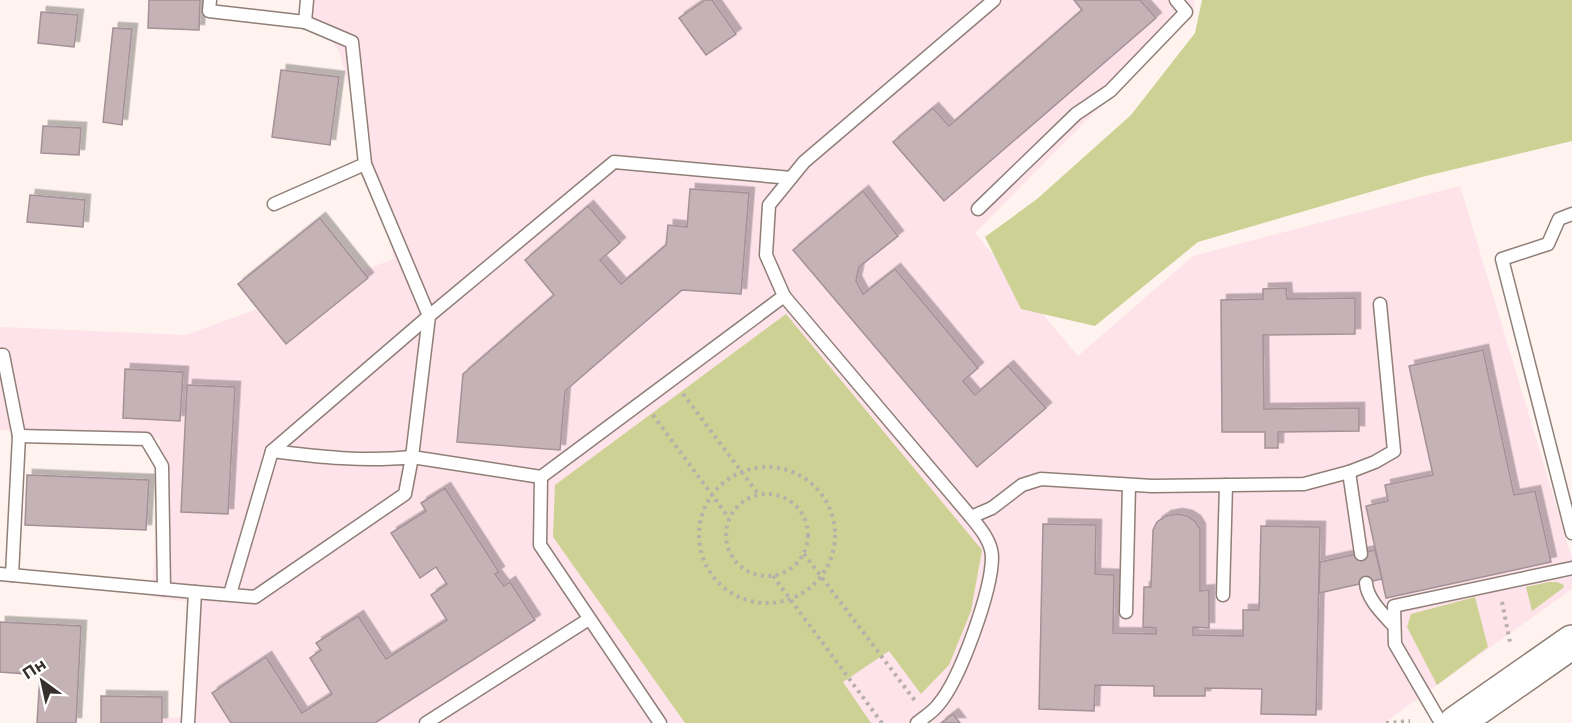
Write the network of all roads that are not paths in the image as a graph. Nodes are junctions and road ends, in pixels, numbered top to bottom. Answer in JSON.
{"nodes":[{"id":1,"x":210,"y":0,"type":"edge"},
{"id":2,"x":307,"y":0,"type":"edge"},
{"id":3,"x":994,"y":0,"type":"edge"},
{"id":4,"x":1176,"y":0,"type":"edge"},
{"id":5,"x":305,"y":21,"type":"junction"},
{"id":6,"x":365,"y":164,"type":"junction"},
{"id":7,"x":791,"y":178,"type":"junction"},
{"id":8,"x":273,"y":204,"type":"dead end"},
{"id":9,"x":978,"y":209,"type":"dead end"},
{"id":10,"x":1572,"y":214,"type":"edge"},
{"id":11,"x":784,"y":296,"type":"junction"},
{"id":12,"x":1380,"y":304,"type":"dead end"},
{"id":13,"x":429,"y":316,"type":"junction"},
{"id":14,"x":0,"y":355,"type":"edge"},
{"id":15,"x":19,"y":436,"type":"junction"},
{"id":16,"x":272,"y":451,"type":"junction"},
{"id":17,"x":412,"y":457,"type":"junction"},
{"id":18,"x":1349,"y":472,"type":"junction"},
{"id":19,"x":542,"y":477,"type":"junction"},
{"id":20,"x":1129,"y":485,"type":"junction"},
{"id":21,"x":1226,"y":485,"type":"junction"},
{"id":22,"x":971,"y":517,"type":"junction"},
{"id":23,"x":1572,"y":533,"type":"edge"},
{"id":24,"x":1361,"y":554,"type":"dead end"},
{"id":25,"x":1572,"y":567,"type":"edge"},
{"id":26,"x":6,"y":575,"type":"edge"},
{"id":27,"x":1365,"y":583,"type":"dead end"},
{"id":28,"x":164,"y":589,"type":"junction"},
{"id":29,"x":195,"y":592,"type":"junction"},
{"id":30,"x":230,"y":594,"type":"junction"},
{"id":31,"x":1223,"y":595,"type":"dead end"},
{"id":32,"x":1126,"y":612,"type":"dead end"},
{"id":33,"x":589,"y":619,"type":"junction"},
{"id":34,"x":1394,"y":626,"type":"junction"},
{"id":35,"x":1572,"y":642,"type":"edge"},
{"id":36,"x":922,"y":719,"type":"edge"},
{"id":37,"x":188,"y":723,"type":"edge"},
{"id":38,"x":426,"y":723,"type":"edge"},
{"id":39,"x":660,"y":723,"type":"edge"},
{"id":40,"x":1441,"y":723,"type":"edge"},
{"id":41,"x":1456,"y":723,"type":"edge"}],
"edges":[{"from":1,"to":5,"type":"lane"},
{"from":2,"to":5,"type":"lane"},
{"from":3,"to":7,"type":"lane"},
{"from":4,"to":9,"type":"lane"},
{"from":5,"to":6,"type":"lane"},
{"from":6,"to":8,"type":"lane"},
{"from":6,"to":13,"type":"lane"},
{"from":7,"to":11,"type":"lane"},
{"from":7,"to":13,"type":"lane"},
{"from":10,"to":23,"type":"lane"},
{"from":11,"to":19,"type":"lane"},
{"from":11,"to":22,"type":"lane"},
{"from":12,"to":18,"type":"lane"},
{"from":13,"to":16,"type":"lane"},
{"from":13,"to":17,"type":"lane"},
{"from":14,"to":15,"type":"lane"},
{"from":15,"to":26,"type":"lane"},
{"from":15,"to":28,"type":"lane"},
{"from":16,"to":17,"type":"lane"},
{"from":16,"to":30,"type":"lane"},
{"from":17,"to":19,"type":"lane"},
{"from":17,"to":30,"type":"lane"},
{"from":18,"to":21,"type":"lane"},
{"from":18,"to":24,"type":"lane"},
{"from":19,"to":33,"type":"lane"},
{"from":20,"to":21,"type":"lane"},
{"from":20,"to":22,"type":"lane"},
{"from":20,"to":32,"type":"lane"},
{"from":21,"to":31,"type":"lane"},
{"from":22,"to":36,"type":"lane"},
{"from":25,"to":34,"type":"lane"},
{"from":26,"to":28,"type":"lane"},
{"from":27,"to":34,"type":"lane"},
{"from":28,"to":29,"type":"lane"},
{"from":29,"to":30,"type":"lane"},
{"from":29,"to":37,"type":"lane"},
{"from":33,"to":38,"type":"lane"},
{"from":33,"to":39,"type":"lane"},
{"from":34,"to":40,"type":"lane"},
{"from":35,"to":41,"type":"main road"}]}
